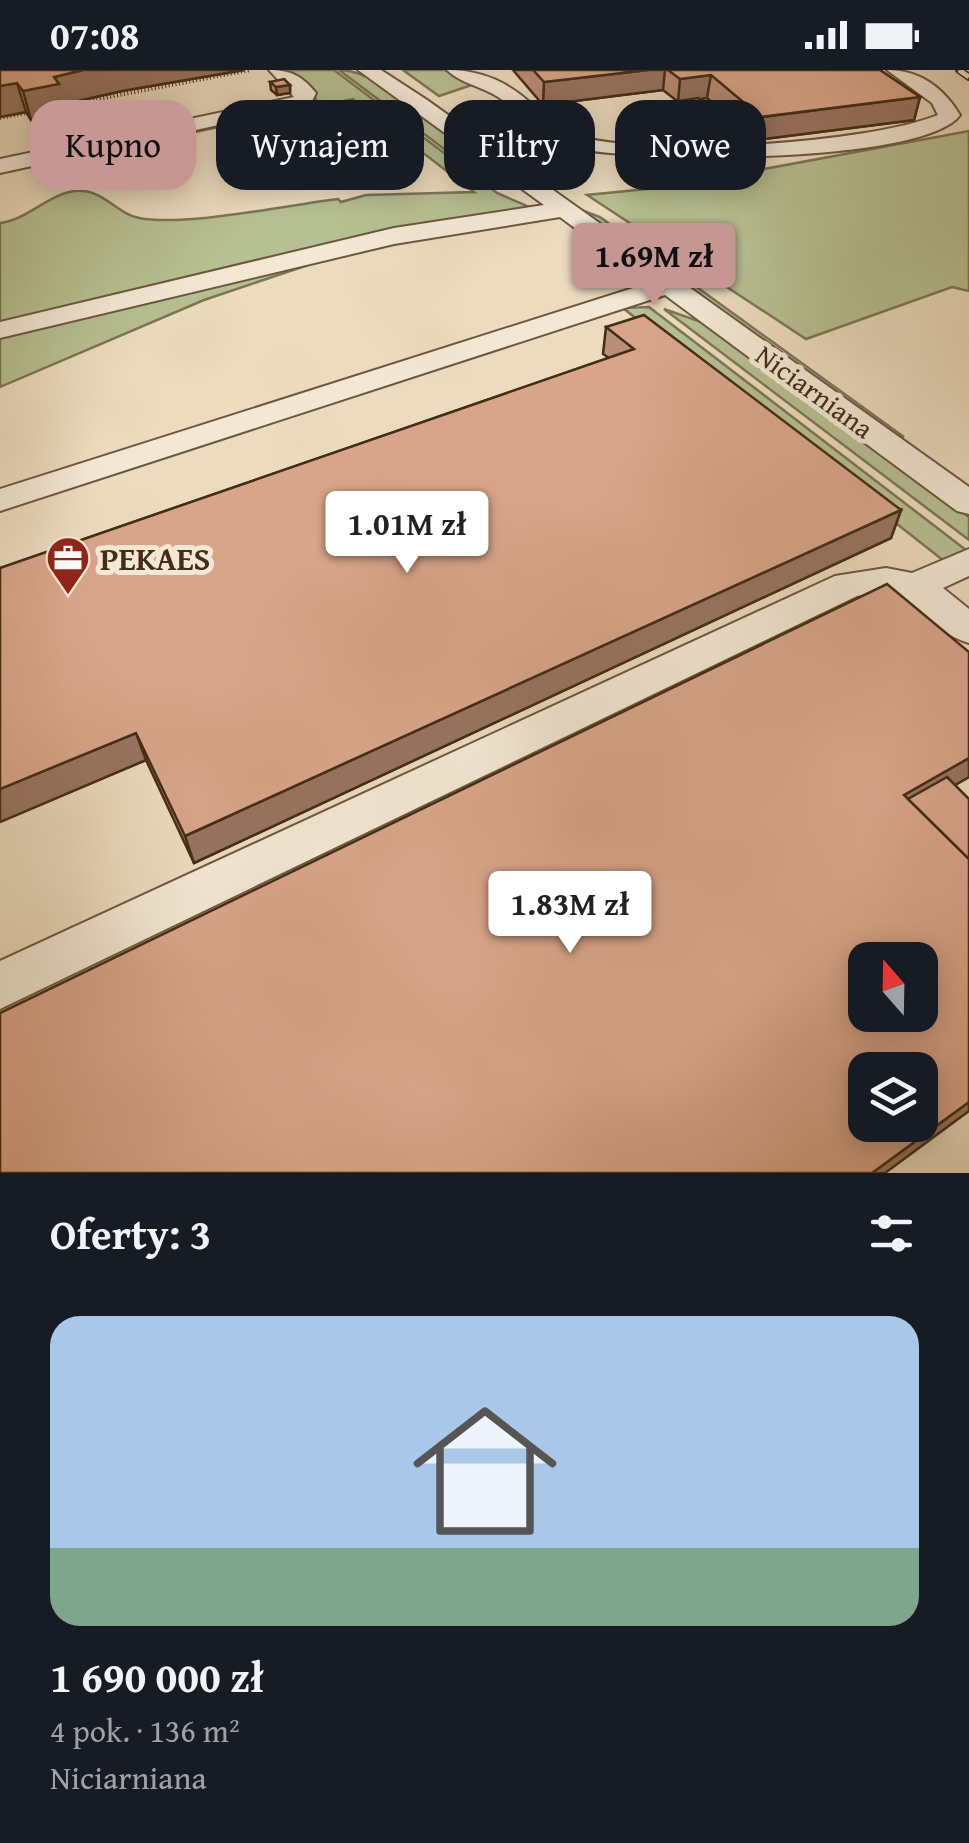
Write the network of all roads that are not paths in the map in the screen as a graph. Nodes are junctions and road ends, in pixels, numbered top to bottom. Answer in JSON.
{"nodes":[{"id":1,"x":279,"y":70,"type":"edge"},
{"id":2,"x":368,"y":70,"type":"edge"},
{"id":3,"x":457,"y":70,"type":"edge"},
{"id":4,"x":897,"y":70,"type":"edge"},
{"id":5,"x":493,"y":86,"type":"junction"},
{"id":6,"x":443,"y":98,"type":"junction"},
{"id":7,"x":0,"y":166,"type":"edge"},
{"id":8,"x":565,"y":209,"type":"junction"},
{"id":9,"x":670,"y":285,"type":"junction"},
{"id":10,"x":0,"y":330,"type":"edge"},
{"id":11,"x":0,"y":500,"type":"edge"},
{"id":12,"x":969,"y":503,"type":"edge"},
{"id":13,"x":969,"y":560,"type":"edge"},
{"id":14,"x":916,"y":586,"type":"junction"},
{"id":15,"x":969,"y":629,"type":"edge"},
{"id":16,"x":0,"y":986,"type":"edge"}],
"edges":[{"from":1,"to":7,"type":"street"},
{"from":2,"to":6,"type":"street","name":"Niciarniana"},
{"from":3,"to":5,"type":"street"},
{"from":4,"to":5,"type":"street"},
{"from":5,"to":6,"type":"street"},
{"from":6,"to":8,"type":"street","name":"Niciarniana"},
{"from":8,"to":9,"type":"street","name":"Niciarniana"},
{"from":8,"to":10,"type":"street"},
{"from":9,"to":11,"type":"street"},
{"from":9,"to":12,"type":"street","name":"Niciarniana"},
{"from":13,"to":14,"type":"street"},
{"from":14,"to":15,"type":"street"},
{"from":14,"to":16,"type":"street"}]}
